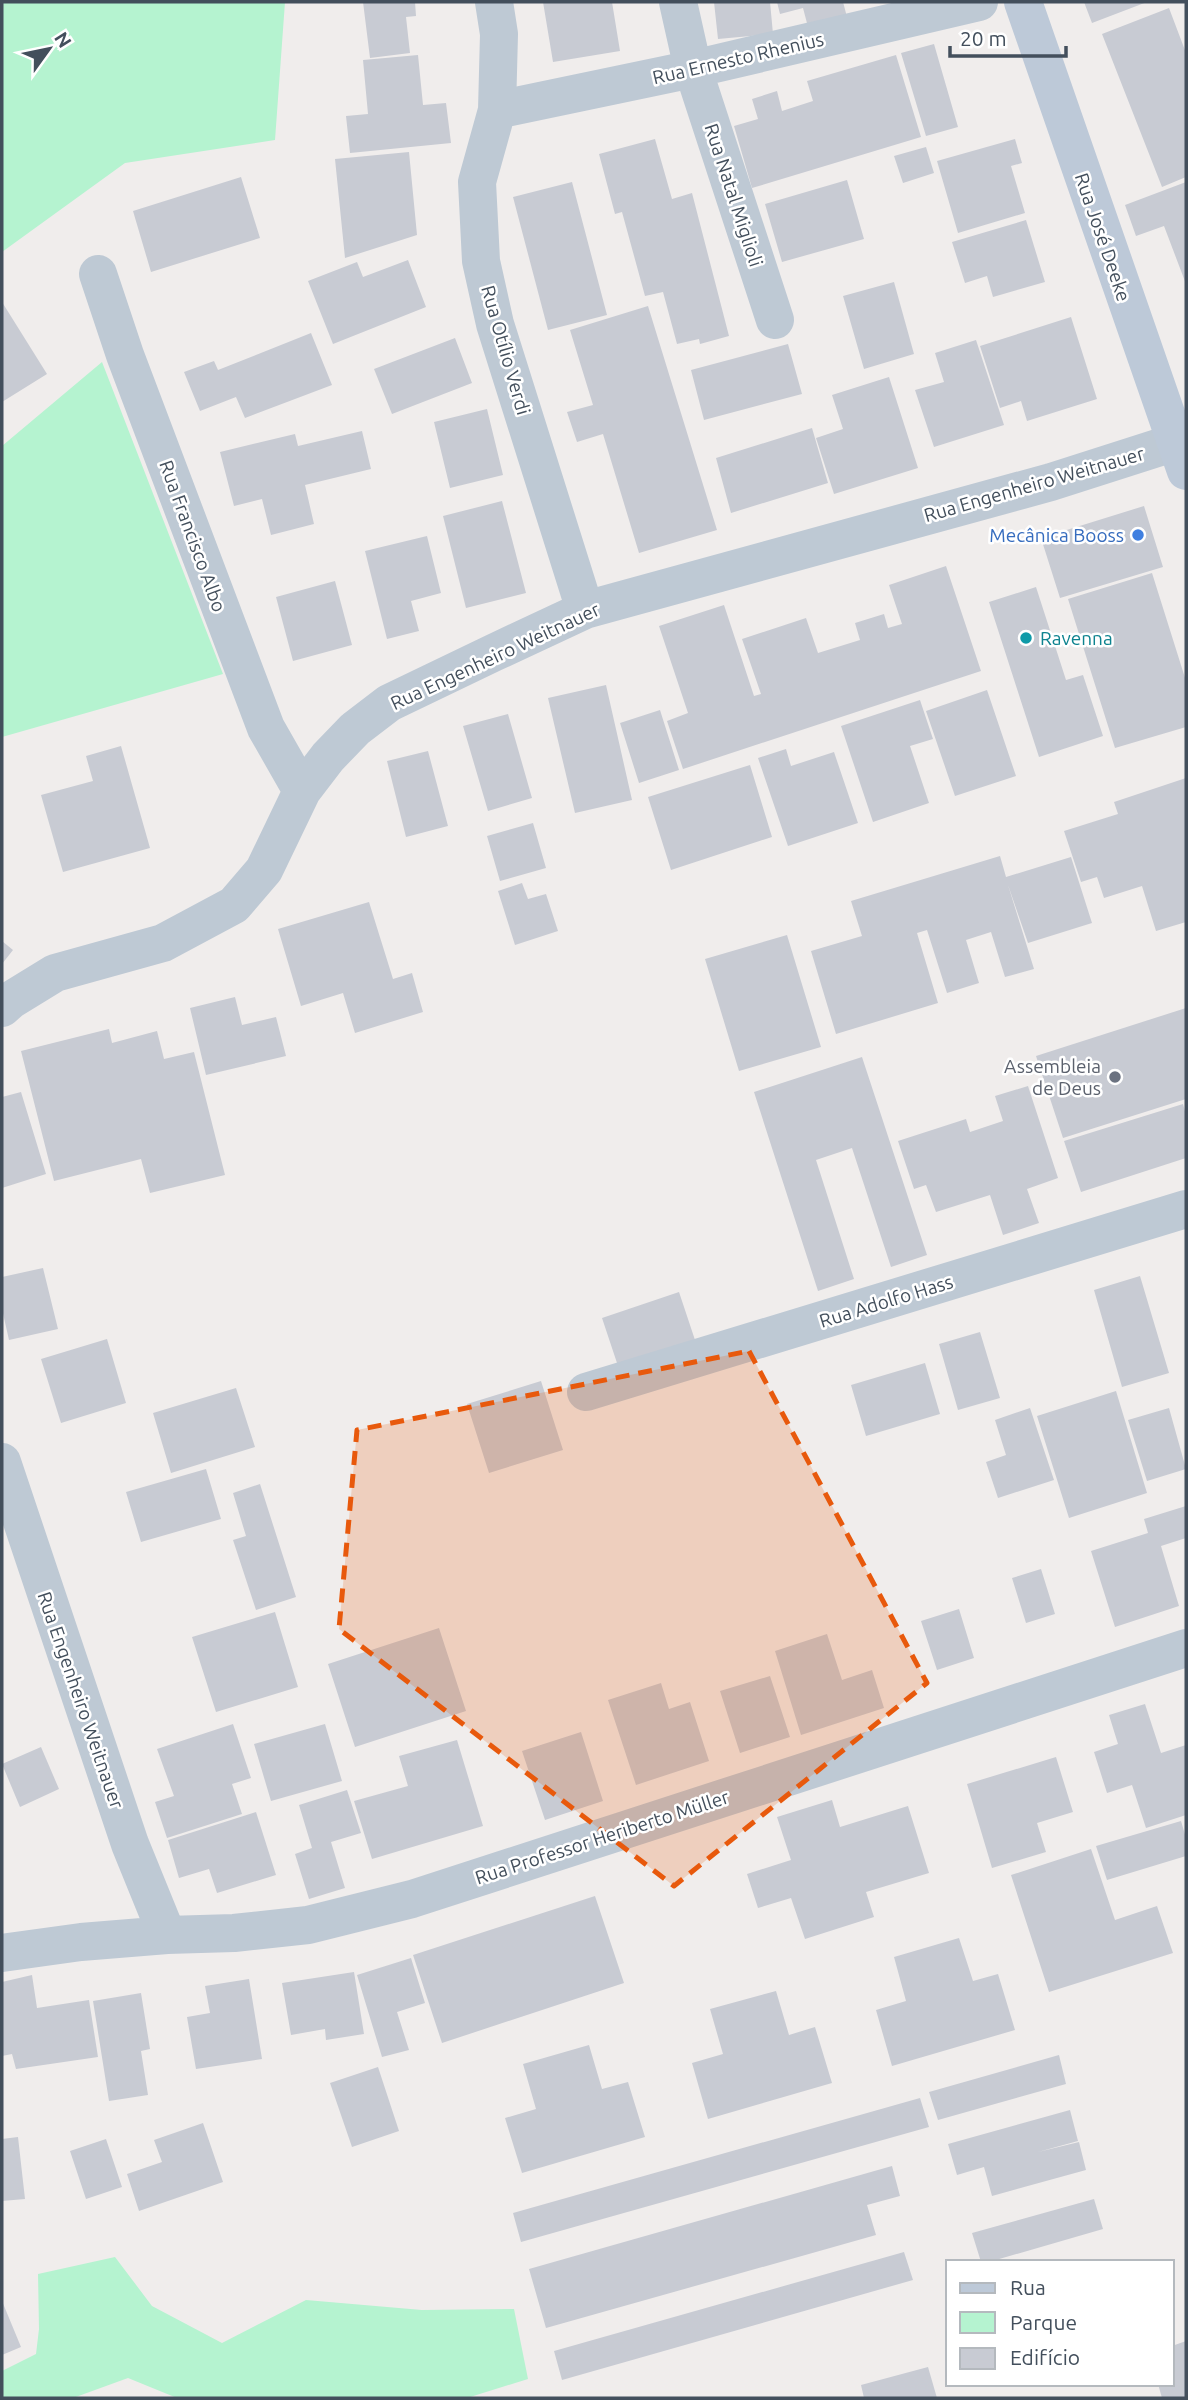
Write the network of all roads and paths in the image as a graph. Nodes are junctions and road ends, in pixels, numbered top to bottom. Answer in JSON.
{"nodes":[{"id":1,"x":494,"y":2,"type":"edge"},
{"id":2,"x":678,"y":2,"type":"edge"},
{"id":3,"x":979,"y":2,"type":"edge"},
{"id":4,"x":1023,"y":2,"type":"edge"},
{"id":5,"x":693,"y":69,"type":"junction"},
{"id":6,"x":496,"y":110,"type":"junction"},
{"id":7,"x":98,"y":274,"type":"dead end"},
{"id":8,"x":775,"y":320,"type":"dead end"},
{"id":9,"x":1183,"y":450,"type":"edge"},
{"id":10,"x":585,"y":610,"type":"junction"},
{"id":11,"x":302,"y":791,"type":"junction"},
{"id":12,"x":2,"y":1008,"type":"edge"},
{"id":13,"x":1186,"y":1209,"type":"edge"},
{"id":14,"x":586,"y":1392,"type":"dead end"},
{"id":15,"x":2,"y":1462,"type":"edge"},
{"id":16,"x":1186,"y":1648,"type":"edge"},
{"id":17,"x":167,"y":1935,"type":"junction"},
{"id":18,"x":2,"y":1953,"type":"edge"}],
"edges":[{"from":1,"to":6,"type":"street","name":"Rua Otílio Verdi"},
{"from":2,"to":5,"type":"street","name":"Rua Natal Miglioli"},
{"from":3,"to":5,"type":"street","name":"Rua Ernesto Rhenius"},
{"from":4,"to":9,"type":"street","name":"Rua José Deeke"},
{"from":5,"to":6,"type":"street","name":"Rua Ernesto Rhenius"},
{"from":5,"to":8,"type":"street","name":"Rua Natal Miglioli"},
{"from":6,"to":10,"type":"street","name":"Rua Otílio Verdi"},
{"from":7,"to":11,"type":"street","name":"Rua Francisco Albo"},
{"from":9,"to":10,"type":"street","name":"Rua Engenheiro Weitnauer"},
{"from":10,"to":11,"type":"street","name":"Rua Engenheiro Weitnauer"},
{"from":11,"to":12,"type":"street","name":"Rua Engenheiro Weitnauer"},
{"from":13,"to":14,"type":"street","name":"Rua Adolfo Hass"},
{"from":15,"to":17,"type":"street","name":"Rua Engenheiro Weitnauer"},
{"from":16,"to":17,"type":"street","name":"Rua Professor Heriberto Müller"},
{"from":17,"to":18,"type":"street","name":"Rua Professor Heriberto Müller"}]}
